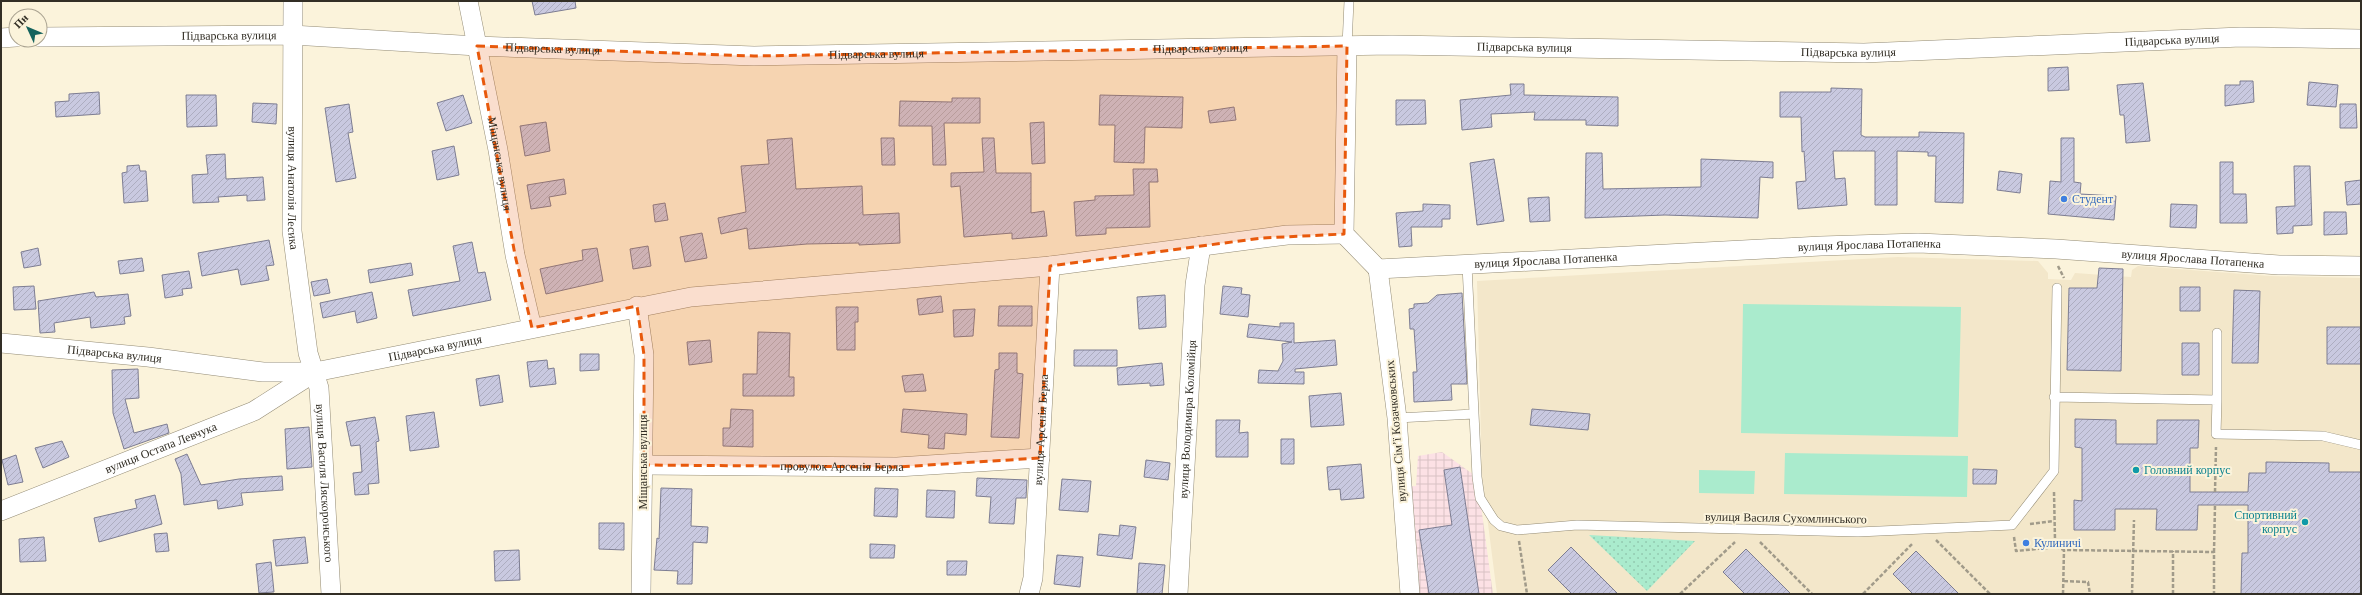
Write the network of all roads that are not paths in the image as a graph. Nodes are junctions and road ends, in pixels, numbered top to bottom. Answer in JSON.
{"nodes":[{"id":1,"x":294,"y":1,"type":"edge"},
{"id":2,"x":468,"y":1,"type":"edge"},
{"id":3,"x":1349,"y":1,"type":"edge"},
{"id":4,"x":292,"y":35,"type":"junction"},
{"id":5,"x":48,"y":37,"type":"edge"},
{"id":6,"x":2361,"y":39,"type":"edge"},
{"id":7,"x":477,"y":46,"type":"junction"},
{"id":8,"x":1347,"y":46,"type":"junction"},
{"id":9,"x":1344,"y":234,"type":"junction"},
{"id":10,"x":1200,"y":246,"type":"junction"},
{"id":11,"x":1467,"y":265,"type":"junction"},
{"id":12,"x":1050,"y":266,"type":"junction"},
{"id":13,"x":2361,"y":266,"type":"edge"},
{"id":14,"x":1378,"y":269,"type":"junction"},
{"id":15,"x":2057,"y":288,"type":"dead end"},
{"id":16,"x":637,"y":306,"type":"junction"},
{"id":17,"x":532,"y":328,"type":"junction"},
{"id":18,"x":2217,"y":333,"type":"dead end"},
{"id":19,"x":1,"y":343,"type":"edge"},
{"id":20,"x":315,"y":372,"type":"junction"},
{"id":21,"x":2054,"y":397,"type":"junction"},
{"id":22,"x":2217,"y":400,"type":"junction"},
{"id":23,"x":1474,"y":414,"type":"junction"},
{"id":24,"x":1397,"y":418,"type":"junction"},
{"id":25,"x":2361,"y":445,"type":"edge"},
{"id":26,"x":1040,"y":458,"type":"junction"},
{"id":27,"x":644,"y":465,"type":"junction"},
{"id":28,"x":1,"y":511,"type":"edge"},
{"id":29,"x":331,"y":594,"type":"edge"},
{"id":30,"x":641,"y":594,"type":"edge"},
{"id":31,"x":1029,"y":594,"type":"edge"},
{"id":32,"x":1178,"y":594,"type":"edge"},
{"id":33,"x":1410,"y":594,"type":"edge"}],
"edges":[{"from":1,"to":4,"type":"street","name":"вулиця Анатолія Лесика"},
{"from":2,"to":7,"type":"street","name":"Міщанська вулиця"},
{"from":3,"to":8,"type":"lane"},
{"from":4,"to":5,"type":"street","name":"Підварська вулиця"},
{"from":4,"to":7,"type":"street","name":"Підварська вулиця"},
{"from":4,"to":20,"type":"street","name":"вулиця Анатолія Лесика"},
{"from":6,"to":8,"type":"street","name":"Підварська вулиця"},
{"from":7,"to":8,"type":"street","name":"Підварська вулиця"},
{"from":7,"to":17,"type":"street","name":"Міщанська вулиця"},
{"from":8,"to":9,"type":"street"},
{"from":9,"to":10,"type":"street","name":"Підварська вулиця"},
{"from":9,"to":14,"type":"street"},
{"from":10,"to":12,"type":"street","name":"Підварська вулиця"},
{"from":10,"to":32,"type":"street","name":"вулиця Володимира Коломійця"},
{"from":11,"to":13,"type":"street","name":"вулиця Ярослава Потапенка"},
{"from":11,"to":14,"type":"street","name":"вулиця Ярослава Потапенка"},
{"from":11,"to":23,"type":"lane"},
{"from":12,"to":16,"type":"street","name":"Підварська вулиця"},
{"from":12,"to":26,"type":"street","name":"вулиця Арсенія Берла"},
{"from":14,"to":24,"type":"street","name":"вулиця Сімʼї Козачковських"},
{"from":15,"to":21,"type":"lane"},
{"from":16,"to":17,"type":"street","name":"Підварська вулиця"},
{"from":16,"to":27,"type":"street","name":"Міщанська вулиця"},
{"from":17,"to":20,"type":"street","name":"Підварська вулиця"},
{"from":18,"to":22,"type":"lane"},
{"from":19,"to":20,"type":"street","name":"Підварська вулиця"},
{"from":20,"to":28,"type":"street","name":"вулиця Остапа Левчука"},
{"from":20,"to":29,"type":"street","name":"вулиця Василя Ляскоронського"},
{"from":21,"to":22,"type":"lane"},
{"from":21,"to":23,"type":"lane","name":"вулиця Василя Сухомлинського"},
{"from":22,"to":25,"type":"lane"},
{"from":23,"to":24,"type":"lane"},
{"from":24,"to":33,"type":"street","name":"вулиця Сімʼї Козачковських"},
{"from":26,"to":27,"type":"street","name":"провулок Арсенія Берла"},
{"from":26,"to":31,"type":"street","name":"вулиця Арсенія Берла"},
{"from":27,"to":30,"type":"street","name":"Міщанська вулиця"}]}
